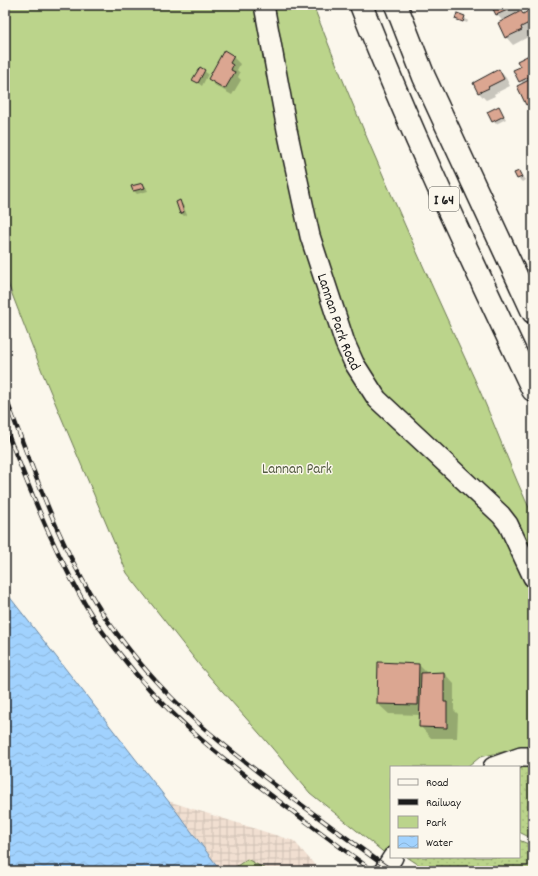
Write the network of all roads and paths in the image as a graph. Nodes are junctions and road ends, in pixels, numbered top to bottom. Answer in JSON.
{"nodes":[{"id":1,"x":264,"y":5,"type":"edge"},
{"id":2,"x":361,"y":5,"type":"edge"},
{"id":3,"x":396,"y":5,"type":"edge"},
{"id":4,"x":533,"y":312,"type":"edge"},
{"id":5,"x":533,"y":390,"type":"edge"},
{"id":6,"x":533,"y":576,"type":"edge"},
{"id":7,"x":533,"y":757,"type":"edge"},
{"id":8,"x":496,"y":766,"type":"edge"},
{"id":9,"x":392,"y":858,"type":"edge"},
{"id":10,"x":384,"y":871,"type":"edge"}],
"edges":[{"from":1,"to":6,"type":"street","name":"Lannan Park Road"},
{"from":2,"to":5,"type":"highway","number":"I 64"},
{"from":3,"to":4,"type":"highway","number":"I 64"},
{"from":7,"to":8,"type":"street"},
{"from":9,"to":10,"type":"street"}]}
